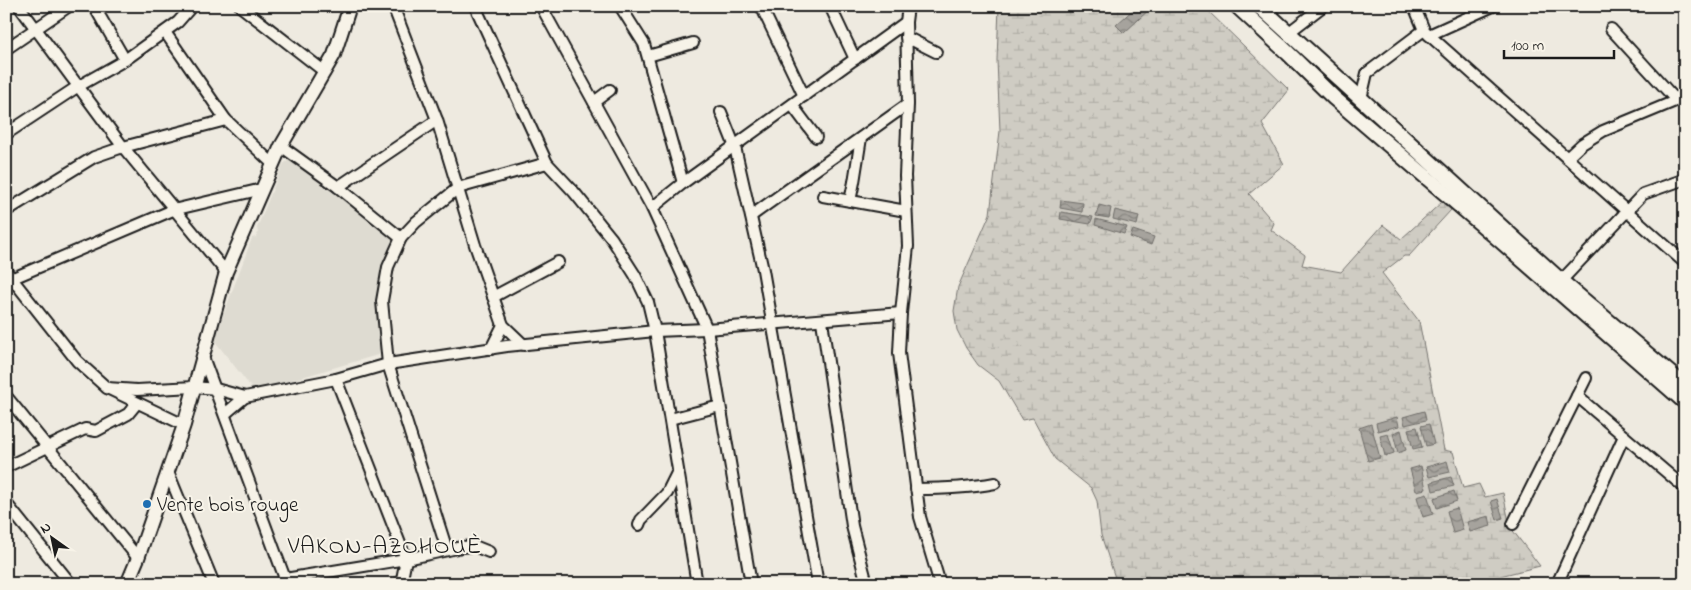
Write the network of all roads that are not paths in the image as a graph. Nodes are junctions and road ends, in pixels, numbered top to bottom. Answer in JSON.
{"nodes":[{"id":1,"x":19,"y":6,"type":"edge"},
{"id":2,"x":69,"y":6,"type":"edge"},
{"id":3,"x":94,"y":6,"type":"edge"},
{"id":4,"x":192,"y":6,"type":"edge"},
{"id":5,"x":240,"y":6,"type":"edge"},
{"id":6,"x":350,"y":6,"type":"edge"},
{"id":7,"x":393,"y":6,"type":"edge"},
{"id":8,"x":475,"y":6,"type":"edge"},
{"id":9,"x":541,"y":6,"type":"edge"},
{"id":10,"x":620,"y":6,"type":"edge"},
{"id":11,"x":761,"y":6,"type":"edge"},
{"id":12,"x":830,"y":6,"type":"edge"},
{"id":13,"x":908,"y":6,"type":"edge"},
{"id":14,"x":1237,"y":6,"type":"edge"},
{"id":15,"x":1259,"y":6,"type":"edge"},
{"id":16,"x":1323,"y":6,"type":"edge"},
{"id":17,"x":1414,"y":6,"type":"edge"},
{"id":18,"x":1493,"y":6,"type":"edge"},
{"id":19,"x":906,"y":22,"type":"junction"},
{"id":20,"x":1611,"y":28,"type":"dead end"},
{"id":21,"x":36,"y":29,"type":"junction"},
{"id":22,"x":165,"y":32,"type":"junction"},
{"id":23,"x":1426,"y":32,"type":"junction"},
{"id":24,"x":1288,"y":33,"type":"junction"},
{"id":25,"x":906,"y":37,"type":"junction"},
{"id":26,"x":693,"y":43,"type":"dead end"},
{"id":27,"x":6,"y":49,"type":"edge"},
{"id":28,"x":936,"y":52,"type":"dead end"},
{"id":29,"x":648,"y":56,"type":"junction"},
{"id":30,"x":855,"y":59,"type":"junction"},
{"id":31,"x":125,"y":60,"type":"junction"},
{"id":32,"x":325,"y":72,"type":"junction"},
{"id":33,"x":77,"y":86,"type":"junction"},
{"id":34,"x":610,"y":90,"type":"dead end"},
{"id":35,"x":804,"y":96,"type":"junction"},
{"id":36,"x":1361,"y":99,"type":"junction"},
{"id":37,"x":1680,"y":99,"type":"edge"},
{"id":38,"x":594,"y":102,"type":"junction"},
{"id":39,"x":908,"y":104,"type":"junction"},
{"id":40,"x":792,"y":105,"type":"junction"},
{"id":41,"x":721,"y":112,"type":"dead end"},
{"id":42,"x":226,"y":120,"type":"junction"},
{"id":43,"x":437,"y":120,"type":"junction"},
{"id":44,"x":6,"y":134,"type":"edge"},
{"id":45,"x":816,"y":137,"type":"dead end"},
{"id":46,"x":861,"y":138,"type":"junction"},
{"id":47,"x":281,"y":146,"type":"junction"},
{"id":48,"x":123,"y":147,"type":"junction"},
{"id":49,"x":735,"y":147,"type":"junction"},
{"id":50,"x":1567,"y":158,"type":"junction"},
{"id":51,"x":547,"y":163,"type":"junction"},
{"id":52,"x":273,"y":164,"type":"junction"},
{"id":53,"x":1685,"y":179,"type":"edge"},
{"id":54,"x":683,"y":183,"type":"junction"},
{"id":55,"x":338,"y":187,"type":"junction"},
{"id":56,"x":458,"y":188,"type":"junction"},
{"id":57,"x":262,"y":189,"type":"junction"},
{"id":58,"x":823,"y":196,"type":"dead end"},
{"id":59,"x":850,"y":201,"type":"junction"},
{"id":60,"x":652,"y":208,"type":"junction"},
{"id":61,"x":173,"y":210,"type":"junction"},
{"id":62,"x":6,"y":211,"type":"edge"},
{"id":63,"x":906,"y":211,"type":"junction"},
{"id":64,"x":1627,"y":211,"type":"junction"},
{"id":65,"x":751,"y":216,"type":"junction"},
{"id":66,"x":401,"y":238,"type":"junction"},
{"id":67,"x":1684,"y":261,"type":"edge"},
{"id":68,"x":558,"y":262,"type":"dead end"},
{"id":69,"x":226,"y":272,"type":"junction"},
{"id":70,"x":8,"y":277,"type":"edge"},
{"id":71,"x":1561,"y":281,"type":"junction"},
{"id":72,"x":493,"y":297,"type":"junction"},
{"id":73,"x":901,"y":313,"type":"junction"},
{"id":74,"x":822,"y":321,"type":"junction"},
{"id":75,"x":772,"y":324,"type":"junction"},
{"id":76,"x":503,"y":326,"type":"junction"},
{"id":77,"x":707,"y":329,"type":"junction"},
{"id":78,"x":655,"y":331,"type":"junction"},
{"id":79,"x":524,"y":345,"type":"junction"},
{"id":80,"x":491,"y":349,"type":"junction"},
{"id":81,"x":203,"y":357,"type":"junction"},
{"id":82,"x":388,"y":364,"type":"junction"},
{"id":83,"x":1586,"y":378,"type":"dead end"},
{"id":84,"x":336,"y":379,"type":"junction"},
{"id":85,"x":1685,"y":386,"type":"edge"},
{"id":86,"x":194,"y":387,"type":"junction"},
{"id":87,"x":107,"y":388,"type":"junction"},
{"id":88,"x":216,"y":389,"type":"junction"},
{"id":89,"x":6,"y":396,"type":"edge"},
{"id":90,"x":1577,"y":396,"type":"junction"},
{"id":91,"x":245,"y":397,"type":"junction"},
{"id":92,"x":1685,"y":402,"type":"edge"},
{"id":93,"x":138,"y":403,"type":"junction"},
{"id":94,"x":720,"y":406,"type":"junction"},
{"id":95,"x":225,"y":414,"type":"junction"},
{"id":96,"x":670,"y":419,"type":"junction"},
{"id":97,"x":184,"y":425,"type":"junction"},
{"id":98,"x":1624,"y":436,"type":"junction"},
{"id":99,"x":48,"y":447,"type":"junction"},
{"id":100,"x":6,"y":468,"type":"edge"},
{"id":101,"x":678,"y":471,"type":"junction"},
{"id":102,"x":168,"y":472,"type":"junction"},
{"id":103,"x":995,"y":483,"type":"dead end"},
{"id":104,"x":1685,"y":488,"type":"edge"},
{"id":105,"x":916,"y":489,"type":"junction"},
{"id":106,"x":6,"y":503,"type":"edge"},
{"id":107,"x":1513,"y":524,"type":"dead end"},
{"id":108,"x":639,"y":525,"type":"dead end"},
{"id":109,"x":448,"y":550,"type":"junction"},
{"id":110,"x":490,"y":552,"type":"dead end"},
{"id":111,"x":138,"y":558,"type":"junction"},
{"id":112,"x":406,"y":559,"type":"junction"},
{"id":113,"x":286,"y":581,"type":"edge"},
{"id":114,"x":1558,"y":583,"type":"edge"},
{"id":115,"x":71,"y":584,"type":"edge"},
{"id":116,"x":127,"y":584,"type":"edge"},
{"id":117,"x":214,"y":584,"type":"edge"},
{"id":118,"x":401,"y":584,"type":"edge"},
{"id":119,"x":697,"y":584,"type":"edge"},
{"id":120,"x":752,"y":584,"type":"edge"},
{"id":121,"x":818,"y":584,"type":"edge"},
{"id":122,"x":867,"y":584,"type":"edge"},
{"id":123,"x":940,"y":584,"type":"edge"}],
"edges":[{"from":1,"to":21,"type":"street"},
{"from":2,"to":21,"type":"street"},
{"from":3,"to":31,"type":"street"},
{"from":4,"to":22,"type":"street"},
{"from":5,"to":32,"type":"street"},
{"from":6,"to":32,"type":"main road"},
{"from":7,"to":43,"type":"street"},
{"from":8,"to":51,"type":"street"},
{"from":9,"to":38,"type":"street"},
{"from":10,"to":29,"type":"street"},
{"from":11,"to":35,"type":"street"},
{"from":12,"to":30,"type":"street"},
{"from":13,"to":19,"type":"street"},
{"from":14,"to":92,"type":"highway"},
{"from":15,"to":24,"type":"highway"},
{"from":16,"to":24,"type":"street"},
{"from":17,"to":23,"type":"street"},
{"from":18,"to":23,"type":"street"},
{"from":19,"to":25,"type":"street"},
{"from":19,"to":30,"type":"street"},
{"from":20,"to":37,"type":"street"},
{"from":21,"to":27,"type":"street"},
{"from":21,"to":33,"type":"street"},
{"from":22,"to":31,"type":"street"},
{"from":22,"to":42,"type":"street"},
{"from":23,"to":36,"type":"street"},
{"from":23,"to":50,"type":"street"},
{"from":24,"to":36,"type":"highway"},
{"from":25,"to":28,"type":"street"},
{"from":25,"to":39,"type":"street"},
{"from":26,"to":29,"type":"street"},
{"from":29,"to":54,"type":"street"},
{"from":30,"to":35,"type":"street"},
{"from":31,"to":33,"type":"street"},
{"from":32,"to":47,"type":"main road"},
{"from":33,"to":44,"type":"street"},
{"from":33,"to":48,"type":"street"},
{"from":34,"to":38,"type":"street"},
{"from":35,"to":40,"type":"street"},
{"from":36,"to":71,"type":"highway"},
{"from":37,"to":50,"type":"street"},
{"from":38,"to":60,"type":"street"},
{"from":39,"to":46,"type":"street"},
{"from":39,"to":63,"type":"street"},
{"from":40,"to":45,"type":"street"},
{"from":40,"to":49,"type":"street"},
{"from":41,"to":49,"type":"street"},
{"from":42,"to":48,"type":"street"},
{"from":42,"to":52,"type":"street"},
{"from":43,"to":55,"type":"street"},
{"from":43,"to":56,"type":"street"},
{"from":46,"to":59,"type":"street"},
{"from":46,"to":65,"type":"street"},
{"from":47,"to":52,"type":"main road"},
{"from":47,"to":55,"type":"street"},
{"from":48,"to":61,"type":"street"},
{"from":48,"to":62,"type":"street"},
{"from":49,"to":54,"type":"street"},
{"from":49,"to":65,"type":"street"},
{"from":50,"to":64,"type":"street"},
{"from":51,"to":56,"type":"street"},
{"from":51,"to":78,"type":"street"},
{"from":52,"to":57,"type":"main road"},
{"from":53,"to":64,"type":"street"},
{"from":54,"to":60,"type":"street"},
{"from":55,"to":66,"type":"street"},
{"from":56,"to":66,"type":"street"},
{"from":56,"to":72,"type":"street"},
{"from":57,"to":61,"type":"street"},
{"from":57,"to":69,"type":"main road"},
{"from":58,"to":59,"type":"street"},
{"from":59,"to":63,"type":"street"},
{"from":60,"to":77,"type":"street"},
{"from":61,"to":69,"type":"street"},
{"from":61,"to":70,"type":"street"},
{"from":63,"to":73,"type":"street"},
{"from":64,"to":67,"type":"street"},
{"from":64,"to":71,"type":"street"},
{"from":65,"to":75,"type":"street"},
{"from":66,"to":82,"type":"street"},
{"from":68,"to":72,"type":"street"},
{"from":69,"to":81,"type":"main road"},
{"from":70,"to":87,"type":"street"},
{"from":71,"to":85,"type":"highway"},
{"from":72,"to":76,"type":"street"},
{"from":73,"to":74,"type":"street"},
{"from":73,"to":105,"type":"street"},
{"from":74,"to":75,"type":"street"},
{"from":74,"to":122,"type":"street"},
{"from":75,"to":77,"type":"street"},
{"from":75,"to":121,"type":"street"},
{"from":76,"to":79,"type":"street"},
{"from":76,"to":80,"type":"street"},
{"from":77,"to":78,"type":"street"},
{"from":77,"to":94,"type":"street"},
{"from":78,"to":79,"type":"street"},
{"from":78,"to":96,"type":"street"},
{"from":79,"to":80,"type":"street"},
{"from":80,"to":82,"type":"street"},
{"from":81,"to":86,"type":"main road"},
{"from":81,"to":88,"type":"street"},
{"from":82,"to":84,"type":"street"},
{"from":82,"to":109,"type":"street"},
{"from":83,"to":90,"type":"street"},
{"from":84,"to":91,"type":"street"},
{"from":84,"to":112,"type":"street"},
{"from":86,"to":87,"type":"street"},
{"from":86,"to":88,"type":"street"},
{"from":86,"to":97,"type":"main road"},
{"from":87,"to":93,"type":"street"},
{"from":88,"to":91,"type":"street"},
{"from":88,"to":95,"type":"street"},
{"from":89,"to":99,"type":"street"},
{"from":90,"to":98,"type":"street"},
{"from":90,"to":107,"type":"street"},
{"from":91,"to":95,"type":"street"},
{"from":93,"to":97,"type":"street"},
{"from":93,"to":99,"type":"street"},
{"from":94,"to":96,"type":"street"},
{"from":94,"to":120,"type":"street"},
{"from":95,"to":113,"type":"street"},
{"from":96,"to":101,"type":"street"},
{"from":97,"to":102,"type":"main road"},
{"from":98,"to":104,"type":"street"},
{"from":98,"to":114,"type":"street"},
{"from":99,"to":100,"type":"street"},
{"from":99,"to":111,"type":"street"},
{"from":101,"to":108,"type":"street"},
{"from":101,"to":119,"type":"street"},
{"from":102,"to":111,"type":"main road"},
{"from":102,"to":117,"type":"street"},
{"from":103,"to":105,"type":"street"},
{"from":105,"to":123,"type":"street"},
{"from":106,"to":115,"type":"street"},
{"from":109,"to":110,"type":"street"},
{"from":109,"to":112,"type":"street"},
{"from":111,"to":116,"type":"main road"},
{"from":112,"to":113,"type":"street"},
{"from":112,"to":118,"type":"street"}]}
